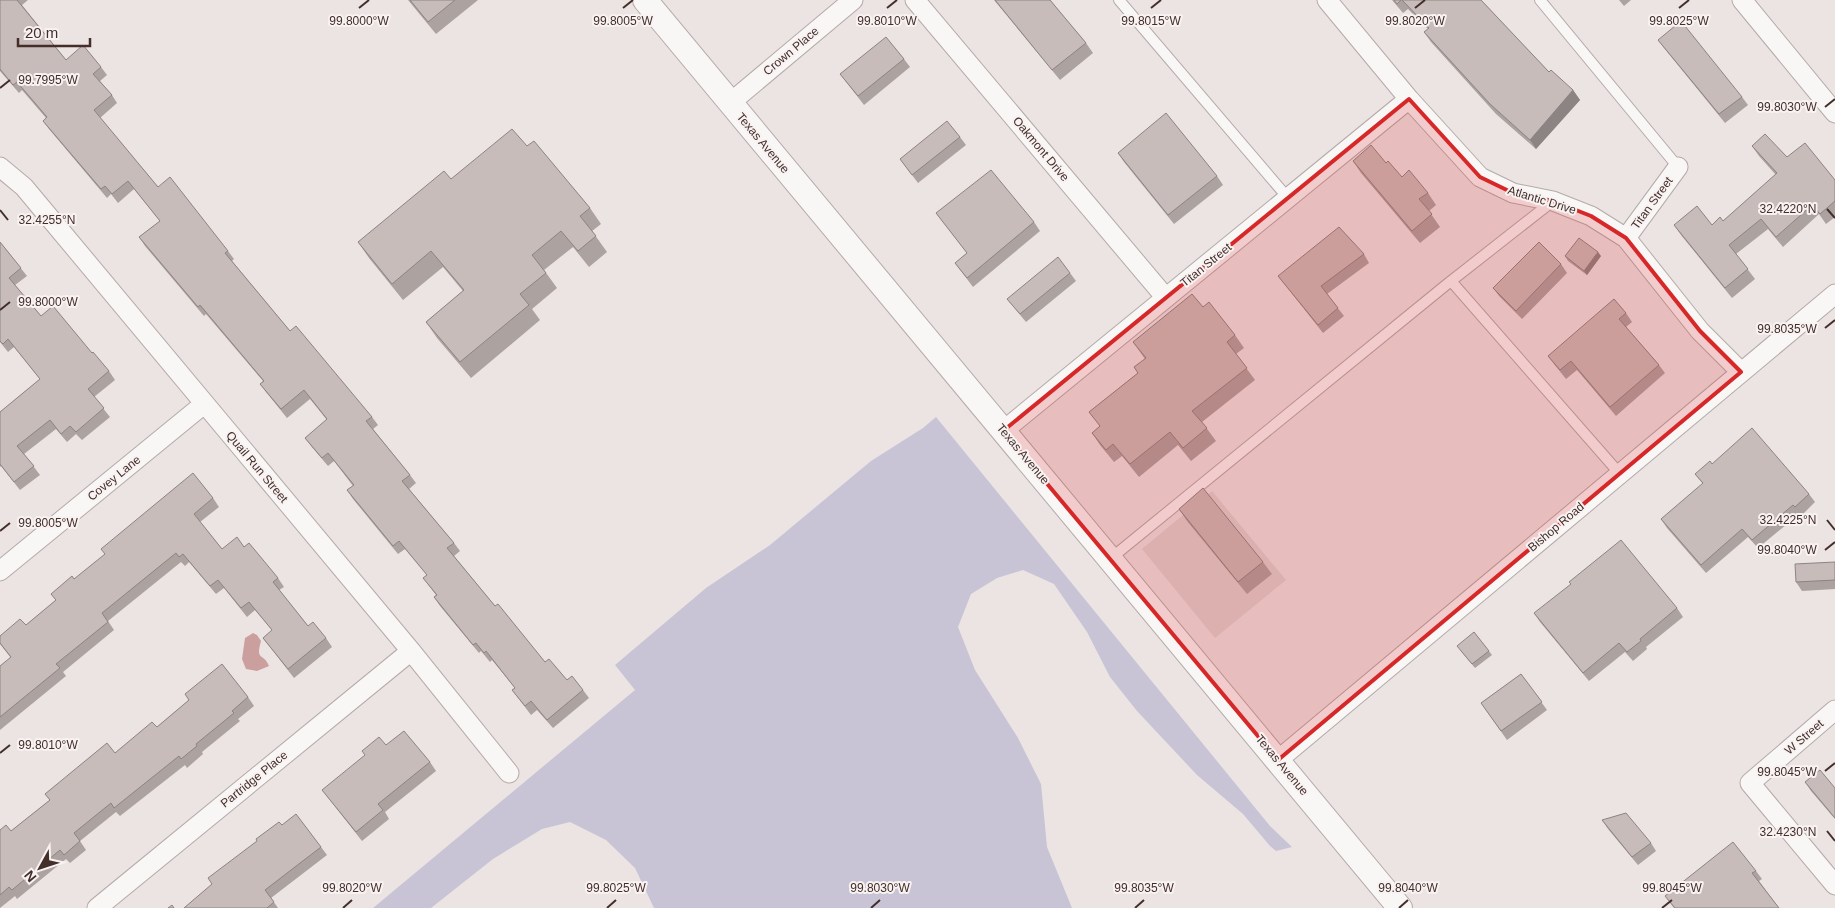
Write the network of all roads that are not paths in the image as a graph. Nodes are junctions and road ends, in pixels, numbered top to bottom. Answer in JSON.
{"nodes":[{"id":1,"x":645,"y":0,"type":"edge"},
{"id":2,"x":852,"y":0,"type":"edge"},
{"id":3,"x":915,"y":0,"type":"edge"},
{"id":4,"x":1119,"y":0,"type":"edge"},
{"id":5,"x":1327,"y":0,"type":"edge"},
{"id":6,"x":1540,"y":0,"type":"edge"},
{"id":7,"x":1742,"y":0,"type":"edge"},
{"id":8,"x":1408,"y":99,"type":"junction"},
{"id":9,"x":730,"y":103,"type":"junction"},
{"id":10,"x":1835,"y":113,"type":"edge"},
{"id":11,"x":1678,"y":166,"type":"joint"},
{"id":12,"x":0,"y":167,"type":"edge"},
{"id":13,"x":1288,"y":198,"type":"junction"},
{"id":14,"x":1553,"y":201,"type":"junction"},
{"id":15,"x":1626,"y":238,"type":"junction"},
{"id":16,"x":1451,"y":281,"type":"junction"},
{"id":17,"x":1835,"y":294,"type":"edge"},
{"id":18,"x":1166,"y":298,"type":"junction"},
{"id":19,"x":1741,"y":372,"type":"junction"},
{"id":20,"x":204,"y":404,"type":"junction"},
{"id":21,"x":1003,"y":431,"type":"junction"},
{"id":22,"x":1620,"y":474,"type":"junction"},
{"id":23,"x":1110,"y":559,"type":"junction"},
{"id":24,"x":0,"y":571,"type":"edge"},
{"id":25,"x":411,"y":650,"type":"junction"},
{"id":26,"x":1835,"y":710,"type":"edge"},
{"id":27,"x":1278,"y":760,"type":"junction"},
{"id":28,"x":510,"y":773,"type":"dead end"},
{"id":29,"x":1835,"y":885,"type":"edge"},
{"id":30,"x":97,"y":908,"type":"edge"},
{"id":31,"x":1400,"y":908,"type":"edge"}],
"edges":[{"from":1,"to":9,"type":"street","name":"Texas Avenue"},
{"from":2,"to":9,"type":"street","name":"Crown Place"},
{"from":3,"to":18,"type":"street","name":"Oakmont Drive"},
{"from":4,"to":13,"type":"lane"},
{"from":5,"to":8,"type":"street","name":"Atlantic Drive"},
{"from":6,"to":11,"type":"lane"},
{"from":7,"to":10,"type":"street"},
{"from":8,"to":13,"type":"street","name":"Titan Street"},
{"from":8,"to":14,"type":"street","name":"Atlantic Drive"},
{"from":9,"to":21,"type":"street","name":"Texas Avenue"},
{"from":11,"to":15,"type":"street","name":"Titan Street"},
{"from":12,"to":20,"type":"street","name":"Quail Run Street"},
{"from":13,"to":18,"type":"street","name":"Titan Street"},
{"from":14,"to":15,"type":"street","name":"Atlantic Drive"},
{"from":14,"to":16,"type":"lane"},
{"from":15,"to":19,"type":"street","name":"Atlantic Drive"},
{"from":16,"to":22,"type":"lane"},
{"from":16,"to":23,"type":"lane"},
{"from":17,"to":19,"type":"street","name":"Bishop Road"},
{"from":18,"to":21,"type":"street","name":"Titan Street"},
{"from":19,"to":22,"type":"street","name":"Bishop Road"},
{"from":20,"to":24,"type":"street","name":"Covey Lane"},
{"from":20,"to":25,"type":"street","name":"Quail Run Street"},
{"from":21,"to":23,"type":"street","name":"Texas Avenue"},
{"from":22,"to":27,"type":"street","name":"Bishop Road"},
{"from":23,"to":27,"type":"street","name":"Texas Avenue"},
{"from":25,"to":28,"type":"street","name":"Quail Run Street"},
{"from":25,"to":30,"type":"street","name":"Partridge Place"},
{"from":26,"to":29,"type":"street","name":"W Street"},
{"from":27,"to":31,"type":"street","name":"Texas Avenue"}]}
